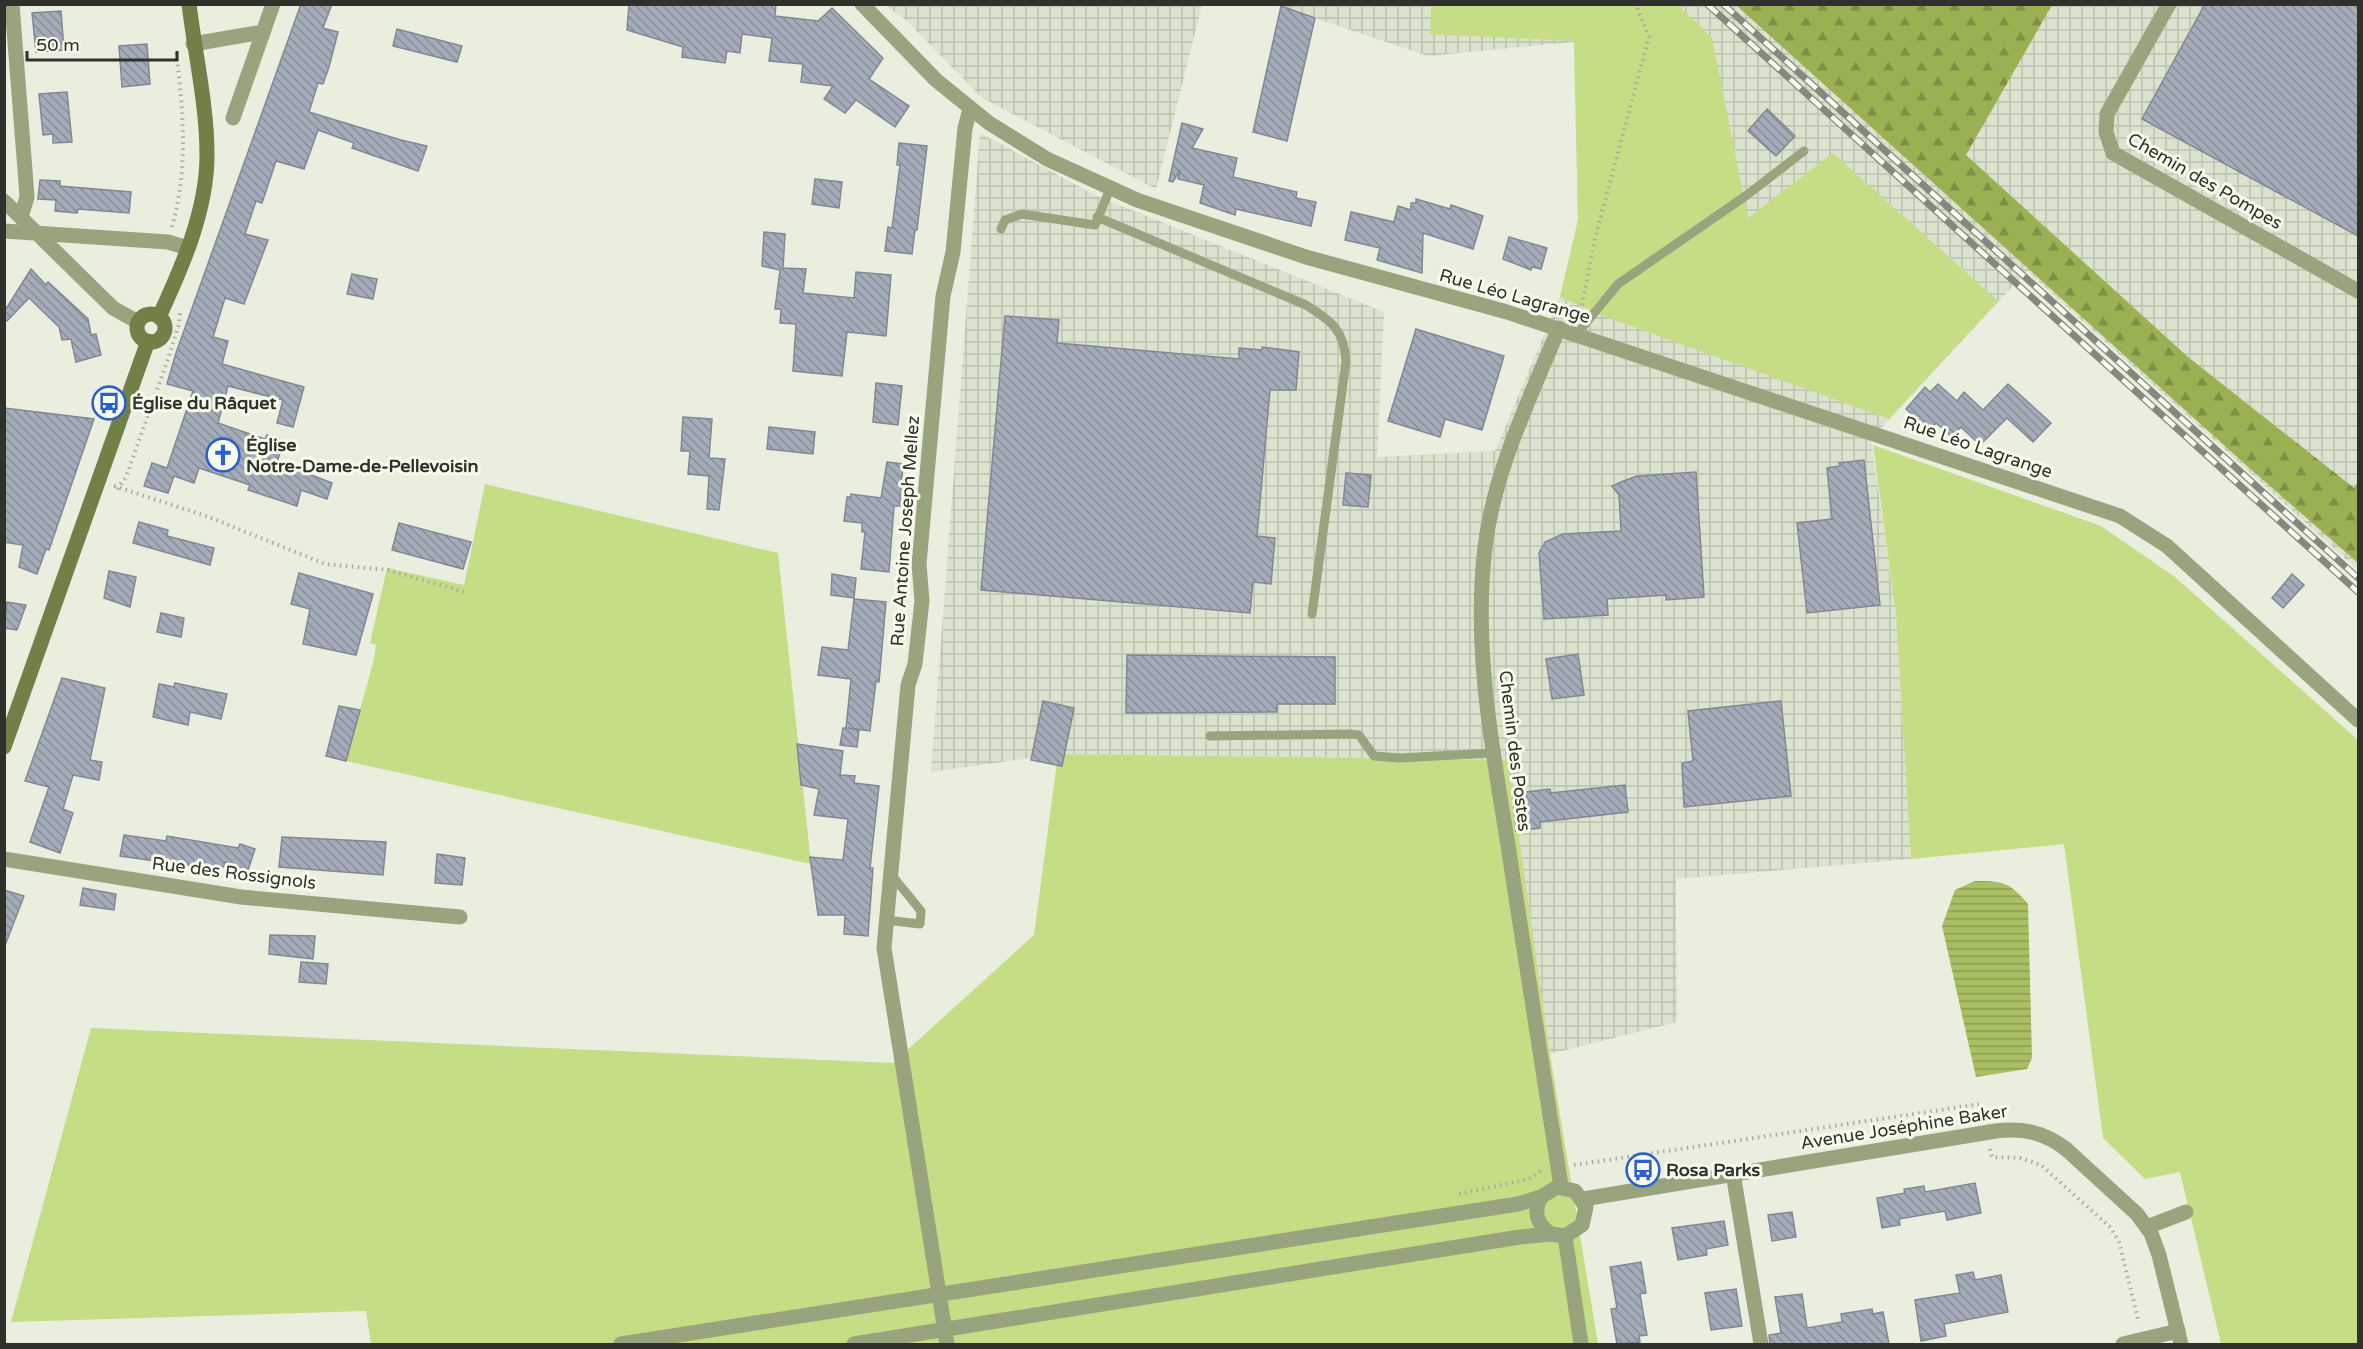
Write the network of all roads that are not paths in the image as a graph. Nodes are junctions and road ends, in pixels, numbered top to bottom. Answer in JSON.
{"nodes":[{"id":1,"x":12,"y":4,"type":"edge"},
{"id":2,"x":189,"y":4,"type":"edge"},
{"id":3,"x":273,"y":4,"type":"edge"},
{"id":4,"x":861,"y":4,"type":"edge"},
{"id":5,"x":2169,"y":4,"type":"edge"},
{"id":6,"x":263,"y":32,"type":"junction"},
{"id":7,"x":193,"y":44,"type":"junction"},
{"id":8,"x":970,"y":109,"type":"junction"},
{"id":9,"x":233,"y":118,"type":"dead end"},
{"id":10,"x":1804,"y":151,"type":"dead end"},
{"id":11,"x":1110,"y":189,"type":"junction"},
{"id":12,"x":4,"y":201,"type":"edge"},
{"id":13,"x":21,"y":217,"type":"junction"},
{"id":14,"x":1097,"y":217,"type":"junction"},
{"id":15,"x":1001,"y":229,"type":"dead end"},
{"id":16,"x":4,"y":231,"type":"edge"},
{"id":17,"x":38,"y":234,"type":"junction"},
{"id":18,"x":188,"y":248,"type":"junction"},
{"id":19,"x":2358,"y":291,"type":"edge"},
{"id":20,"x":159,"y":317,"type":"junction"},
{"id":21,"x":138,"y":322,"type":"junction"},
{"id":22,"x":1558,"y":328,"type":"junction"},
{"id":23,"x":1577,"y":334,"type":"junction"},
{"id":24,"x":148,"y":341,"type":"junction"},
{"id":25,"x":1312,"y":614,"type":"dead end"},
{"id":26,"x":2358,"y":720,"type":"edge"},
{"id":27,"x":1210,"y":736,"type":"dead end"},
{"id":28,"x":4,"y":747,"type":"edge"},
{"id":29,"x":1493,"y":753,"type":"junction"},
{"id":30,"x":4,"y":859,"type":"edge"},
{"id":31,"x":890,"y":873,"type":"junction"},
{"id":32,"x":460,"y":917,"type":"dead end"},
{"id":33,"x":886,"y":920,"type":"junction"},
{"id":34,"x":1733,"y":1173,"type":"junction"},
{"id":35,"x":1561,"y":1186,"type":"junction"},
{"id":36,"x":1541,"y":1197,"type":"junction"},
{"id":37,"x":1583,"y":1199,"type":"junction"},
{"id":38,"x":2186,"y":1212,"type":"dead end"},
{"id":39,"x":2147,"y":1227,"type":"junction"},
{"id":40,"x":1558,"y":1235,"type":"junction"},
{"id":41,"x":939,"y":1296,"type":"junction"},
{"id":42,"x":946,"y":1337,"type":"edge"},
{"id":43,"x":2179,"y":1338,"type":"edge"},
{"id":44,"x":621,"y":1344,"type":"edge"},
{"id":45,"x":854,"y":1344,"type":"edge"},
{"id":46,"x":1581,"y":1344,"type":"edge"},
{"id":47,"x":1761,"y":1344,"type":"edge"},
{"id":48,"x":2123,"y":1344,"type":"edge"}],
"edges":[{"from":1,"to":13,"type":"street"},
{"from":2,"to":7,"type":"main road"},
{"from":3,"to":6,"type":"street"},
{"from":4,"to":8,"type":"street","name":"Rue Léo Lagrange"},
{"from":5,"to":19,"type":"street","name":"Chemin des Pompes"},
{"from":6,"to":7,"type":"street"},
{"from":6,"to":9,"type":"street"},
{"from":7,"to":18,"type":"main road"},
{"from":8,"to":11,"type":"street","name":"Rue Léo Lagrange"},
{"from":8,"to":31,"type":"street","name":"Rue Antoine Joseph Mellez"},
{"from":10,"to":23,"type":"lane"},
{"from":11,"to":14,"type":"lane"},
{"from":11,"to":22,"type":"street","name":"Rue Léo Lagrange"},
{"from":12,"to":13,"type":"street"},
{"from":13,"to":17,"type":"street"},
{"from":14,"to":15,"type":"lane"},
{"from":14,"to":25,"type":"lane"},
{"from":16,"to":17,"type":"street"},
{"from":17,"to":18,"type":"street"},
{"from":17,"to":21,"type":"street"},
{"from":18,"to":20,"type":"main road"},
{"from":20,"to":21,"type":"main road"},
{"from":20,"to":24,"type":"main road"},
{"from":21,"to":24,"type":"main road"},
{"from":22,"to":23,"type":"street","name":"Rue Léo Lagrange"},
{"from":22,"to":29,"type":"street","name":"Chemin des Postes"},
{"from":23,"to":26,"type":"street","name":"Rue Léo Lagrange"},
{"from":24,"to":28,"type":"main road"},
{"from":27,"to":29,"type":"lane"},
{"from":29,"to":35,"type":"street","name":"Chemin des Postes"},
{"from":30,"to":32,"type":"street","name":"Rue des Rossignols"},
{"from":31,"to":33,"type":"street","name":"Rue Antoine Joseph Mellez"},
{"from":31,"to":33,"type":"lane"},
{"from":33,"to":41,"type":"street","name":"Rue Antoine Joseph Mellez"},
{"from":34,"to":37,"type":"street","name":"Avenue Joséphine Baker"},
{"from":34,"to":39,"type":"street","name":"Avenue Joséphine Baker"},
{"from":34,"to":47,"type":"street"},
{"from":35,"to":36,"type":"street"},
{"from":35,"to":37,"type":"street"},
{"from":36,"to":40,"type":"street"},
{"from":36,"to":41,"type":"street"},
{"from":37,"to":40,"type":"street"},
{"from":38,"to":39,"type":"street"},
{"from":39,"to":43,"type":"street","name":"Avenue Joséphine Baker"},
{"from":40,"to":42,"type":"street"},
{"from":40,"to":46,"type":"street"},
{"from":41,"to":42,"type":"street","name":"Rue Antoine Joseph Mellez"},
{"from":41,"to":44,"type":"street"},
{"from":42,"to":45,"type":"street"},
{"from":43,"to":48,"type":"street"}]}
